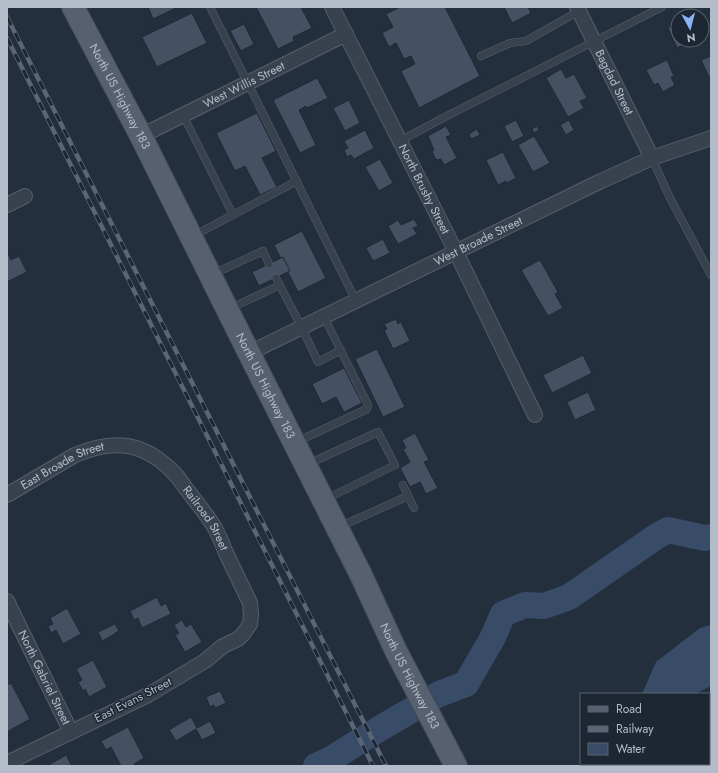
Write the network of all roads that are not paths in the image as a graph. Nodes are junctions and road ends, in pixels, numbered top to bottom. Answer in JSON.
{"nodes":[{"id":1,"x":73,"y":7,"type":"edge"},
{"id":2,"x":210,"y":7,"type":"edge"},
{"id":3,"x":332,"y":7,"type":"edge"},
{"id":4,"x":662,"y":7,"type":"edge"},
{"id":5,"x":578,"y":9,"type":"edge"},
{"id":6,"x":346,"y":34,"type":"junction"},
{"id":7,"x":594,"y":42,"type":"junction"},
{"id":8,"x":481,"y":56,"type":"dead end"},
{"id":9,"x":248,"y":83,"type":"junction"},
{"id":10,"x":183,"y":115,"type":"junction"},
{"id":11,"x":141,"y":136,"type":"junction"},
{"id":12,"x":711,"y":138,"type":"edge"},
{"id":13,"x":400,"y":141,"type":"junction"},
{"id":14,"x":652,"y":158,"type":"junction"},
{"id":15,"x":297,"y":181,"type":"junction"},
{"id":16,"x":25,"y":196,"type":"dead end"},
{"id":17,"x":7,"y":205,"type":"edge"},
{"id":18,"x":233,"y":215,"type":"junction"},
{"id":19,"x":192,"y":237,"type":"junction"},
{"id":20,"x":456,"y":252,"type":"junction"},
{"id":21,"x":269,"y":264,"type":"dead end"},
{"id":22,"x":711,"y":274,"type":"edge"},
{"id":23,"x":211,"y":275,"type":"junction"},
{"id":24,"x":276,"y":278,"type":"dead end"},
{"id":25,"x":280,"y":285,"type":"junction"},
{"id":26,"x":356,"y":301,"type":"junction"},
{"id":27,"x":228,"y":310,"type":"junction"},
{"id":28,"x":324,"y":317,"type":"junction"},
{"id":29,"x":302,"y":328,"type":"junction"},
{"id":30,"x":341,"y":350,"type":"junction"},
{"id":31,"x":249,"y":353,"type":"junction"},
{"id":32,"x":535,"y":415,"type":"dead end"},
{"id":33,"x":294,"y":443,"type":"junction"},
{"id":34,"x":121,"y":444,"type":"joint"},
{"id":35,"x":306,"y":465,"type":"junction"},
{"id":36,"x":403,"y":485,"type":"dead end"},
{"id":37,"x":7,"y":496,"type":"edge"},
{"id":38,"x":408,"y":496,"type":"junction"},
{"id":39,"x":323,"y":500,"type":"junction"},
{"id":40,"x":414,"y":508,"type":"dead end"},
{"id":41,"x":337,"y":528,"type":"junction"},
{"id":42,"x":7,"y":601,"type":"edge"},
{"id":43,"x":250,"y":624,"type":"joint"},
{"id":44,"x":71,"y":732,"type":"junction"},
{"id":45,"x":7,"y":763,"type":"edge"},
{"id":46,"x":456,"y":766,"type":"edge"}],
"edges":[{"from":1,"to":11,"type":"main road","name":"North US Highway 183"},
{"from":2,"to":9,"type":"lane"},
{"from":3,"to":6,"type":"street","name":"North Brushy Street"},
{"from":4,"to":7,"type":"lane"},
{"from":5,"to":7,"type":"street","name":"Bagdad Street"},
{"from":5,"to":8,"type":"lane"},
{"from":6,"to":9,"type":"street","name":"West Willis Street"},
{"from":6,"to":13,"type":"street","name":"North Brushy Street"},
{"from":7,"to":13,"type":"lane"},
{"from":7,"to":14,"type":"street","name":"Bagdad Street"},
{"from":9,"to":10,"type":"street","name":"West Willis Street"},
{"from":9,"to":15,"type":"lane"},
{"from":10,"to":11,"type":"street","name":"West Willis Street"},
{"from":10,"to":18,"type":"lane"},
{"from":11,"to":19,"type":"main road","name":"North US Highway 183"},
{"from":12,"to":14,"type":"street","name":"West Broade Street"},
{"from":13,"to":20,"type":"street","name":"North Brushy Street"},
{"from":14,"to":20,"type":"street","name":"West Broade Street"},
{"from":14,"to":22,"type":"lane"},
{"from":15,"to":18,"type":"lane"},
{"from":15,"to":26,"type":"lane"},
{"from":16,"to":17,"type":"street"},
{"from":18,"to":19,"type":"lane"},
{"from":19,"to":23,"type":"main road","name":"North US Highway 183"},
{"from":20,"to":26,"type":"street","name":"West Broade Street"},
{"from":20,"to":32,"type":"street","name":"North Brushy Street"},
{"from":21,"to":23,"type":"lane"},
{"from":23,"to":27,"type":"main road","name":"North US Highway 183"},
{"from":24,"to":25,"type":"lane"},
{"from":25,"to":27,"type":"lane"},
{"from":25,"to":29,"type":"lane"},
{"from":26,"to":28,"type":"street","name":"West Broade Street"},
{"from":27,"to":31,"type":"main road","name":"North US Highway 183"},
{"from":28,"to":29,"type":"street","name":"West Broade Street"},
{"from":28,"to":30,"type":"lane"},
{"from":29,"to":30,"type":"lane"},
{"from":29,"to":31,"type":"street","name":"West Broade Street"},
{"from":30,"to":33,"type":"lane"},
{"from":31,"to":33,"type":"main road","name":"North US Highway 183"},
{"from":33,"to":35,"type":"main road","name":"North US Highway 183"},
{"from":34,"to":37,"type":"street","name":"East Broade Street"},
{"from":34,"to":43,"type":"street","name":"Railroad Street"},
{"from":35,"to":39,"type":"main road","name":"North US Highway 183"},
{"from":35,"to":39,"type":"lane"},
{"from":36,"to":38,"type":"lane"},
{"from":38,"to":40,"type":"lane"},
{"from":38,"to":41,"type":"lane"},
{"from":39,"to":41,"type":"main road","name":"North US Highway 183"},
{"from":41,"to":46,"type":"main road","name":"North US Highway 183"},
{"from":42,"to":44,"type":"street","name":"North Gabriel Street"},
{"from":43,"to":44,"type":"street","name":"East Evans Street"},
{"from":44,"to":45,"type":"street","name":"East Evans Street"}]}
